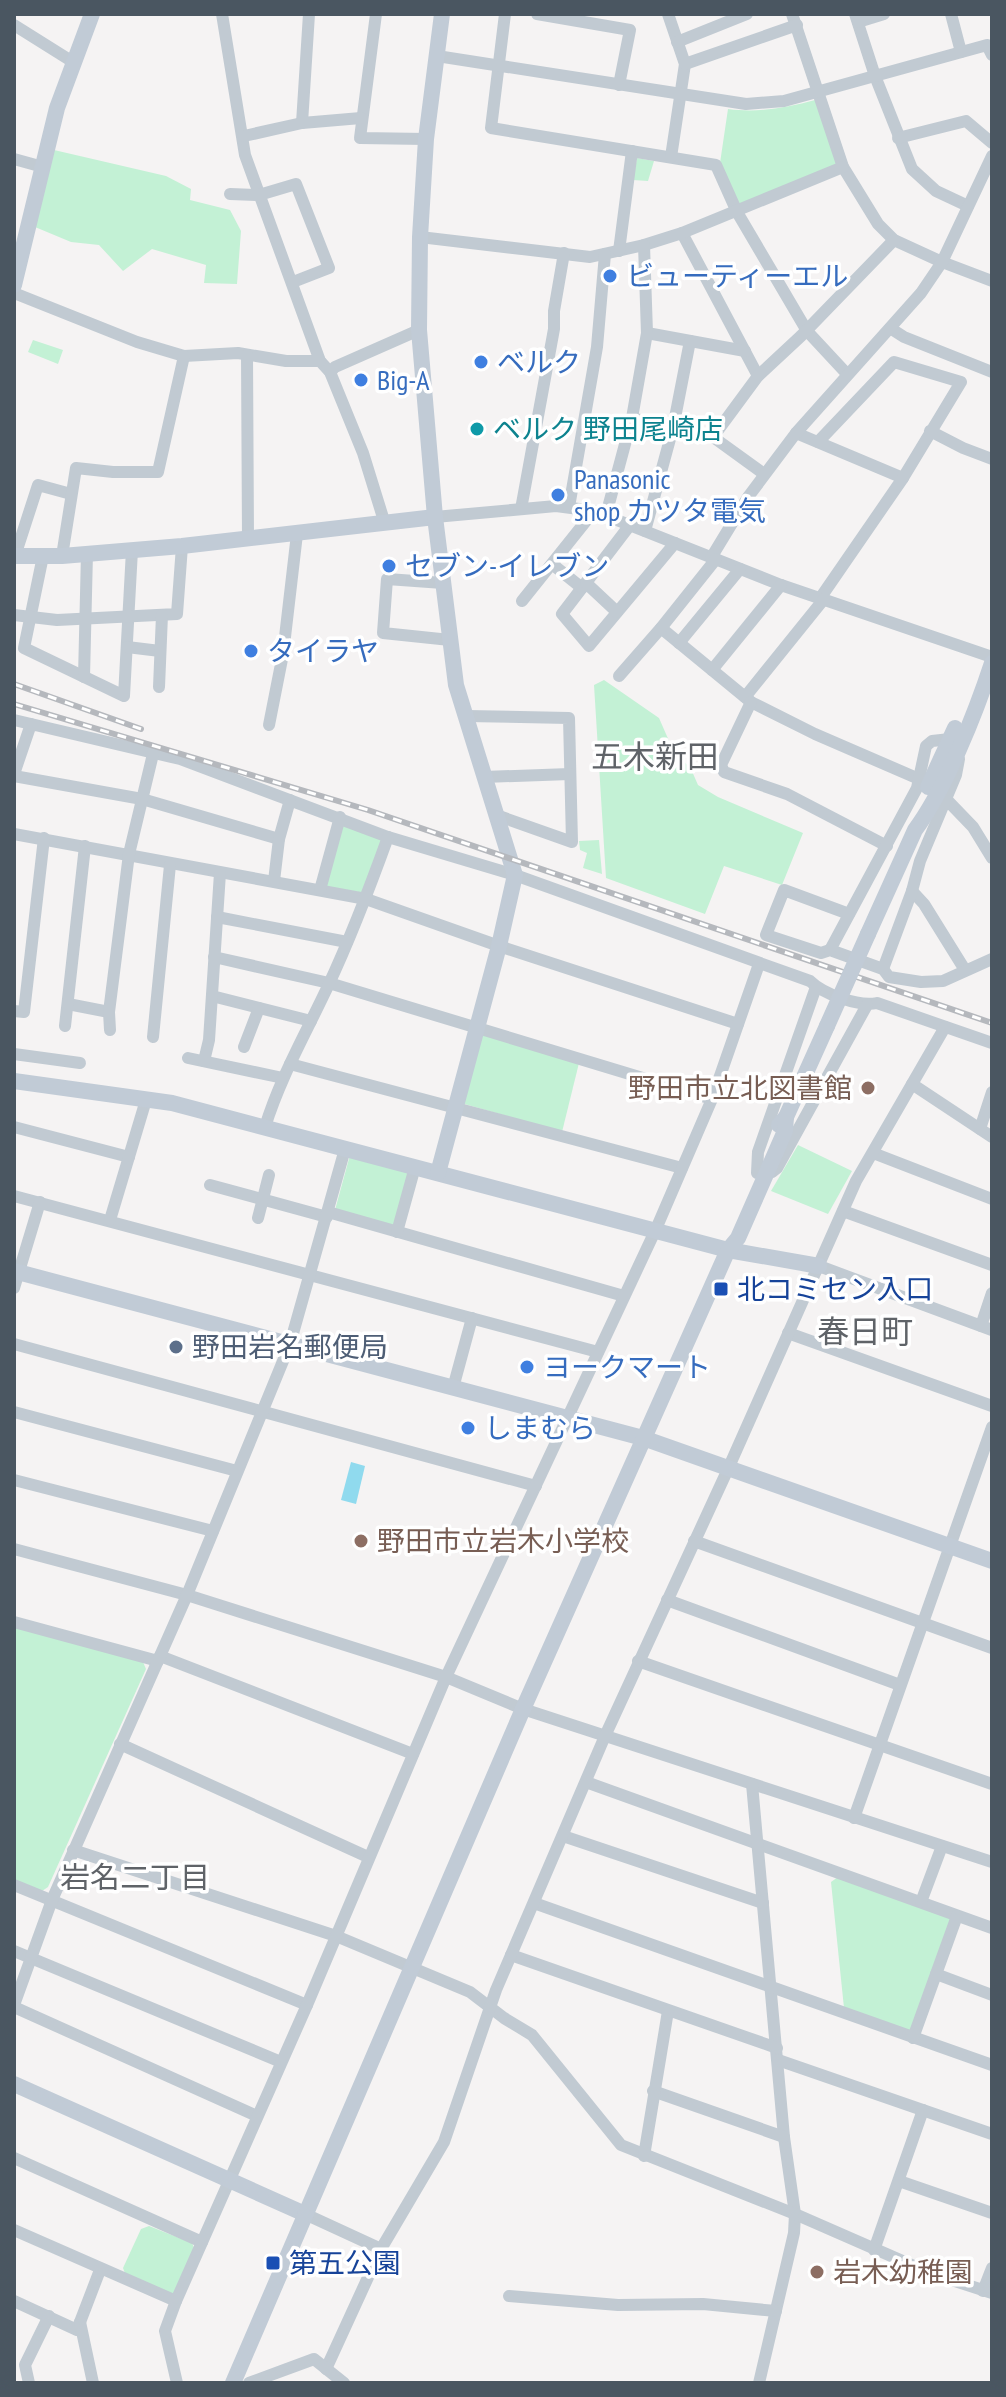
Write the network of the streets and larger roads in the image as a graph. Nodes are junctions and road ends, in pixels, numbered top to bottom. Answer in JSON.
{"nodes":[{"id":1,"x":92,"y":14,"type":"edge"},
{"id":2,"x":308,"y":14,"type":"edge"},
{"id":3,"x":376,"y":14,"type":"edge"},
{"id":4,"x":442,"y":14,"type":"edge"},
{"id":5,"x":505,"y":14,"type":"edge"},
{"id":6,"x":537,"y":14,"type":"edge"},
{"id":7,"x":668,"y":14,"type":"edge"},
{"id":8,"x":747,"y":14,"type":"edge"},
{"id":9,"x":884,"y":14,"type":"edge"},
{"id":10,"x":951,"y":14,"type":"edge"},
{"id":11,"x":221,"y":15,"type":"edge"},
{"id":12,"x":857,"y":18,"type":"edge"},
{"id":13,"x":794,"y":20,"type":"edge"},
{"id":14,"x":14,"y":25,"type":"edge"},
{"id":15,"x":677,"y":42,"type":"junction"},
{"id":16,"x":990,"y":47,"type":"edge"},
{"id":17,"x":961,"y":52,"type":"junction"},
{"id":18,"x":437,"y":56,"type":"junction"},
{"id":19,"x":73,"y":62,"type":"junction"},
{"id":20,"x":685,"y":64,"type":"junction"},
{"id":21,"x":498,"y":65,"type":"junction"},
{"id":22,"x":875,"y":76,"type":"junction"},
{"id":23,"x":619,"y":85,"type":"junction"},
{"id":24,"x":818,"y":92,"type":"junction"},
{"id":25,"x":681,"y":95,"type":"junction"},
{"id":26,"x":361,"y":118,"type":"junction"},
{"id":27,"x":302,"y":123,"type":"junction"},
{"id":28,"x":244,"y":136,"type":"junction"},
{"id":29,"x":898,"y":138,"type":"junction"},
{"id":30,"x":426,"y":139,"type":"junction"},
{"id":31,"x":992,"y":143,"type":"edge"},
{"id":32,"x":632,"y":151,"type":"junction"},
{"id":33,"x":992,"y":156,"type":"edge"},
{"id":34,"x":671,"y":157,"type":"junction"},
{"id":35,"x":14,"y":159,"type":"edge"},
{"id":36,"x":43,"y":167,"type":"junction"},
{"id":37,"x":843,"y":167,"type":"junction"},
{"id":38,"x":230,"y":194,"type":"dead end"},
{"id":39,"x":259,"y":195,"type":"junction"},
{"id":40,"x":968,"y":206,"type":"junction"},
{"id":41,"x":737,"y":212,"type":"junction"},
{"id":42,"x":682,"y":233,"type":"junction"},
{"id":43,"x":420,"y":237,"type":"junction"},
{"id":44,"x":894,"y":240,"type":"junction"},
{"id":45,"x":644,"y":245,"type":"junction"},
{"id":46,"x":619,"y":251,"type":"junction"},
{"id":47,"x":564,"y":253,"type":"junction"},
{"id":48,"x":605,"y":254,"type":"junction"},
{"id":49,"x":942,"y":262,"type":"junction"},
{"id":50,"x":992,"y":281,"type":"edge"},
{"id":51,"x":293,"y":282,"type":"junction"},
{"id":52,"x":14,"y":285,"type":"edge"},
{"id":53,"x":14,"y":293,"type":"edge"},
{"id":54,"x":890,"y":328,"type":"junction"},
{"id":55,"x":419,"y":330,"type":"junction"},
{"id":56,"x":807,"y":331,"type":"junction"},
{"id":57,"x":647,"y":333,"type":"junction"},
{"id":58,"x":690,"y":341,"type":"junction"},
{"id":59,"x":745,"y":351,"type":"junction"},
{"id":60,"x":247,"y":355,"type":"junction"},
{"id":61,"x":184,"y":356,"type":"junction"},
{"id":62,"x":320,"y":361,"type":"junction"},
{"id":63,"x":330,"y":372,"type":"junction"},
{"id":64,"x":992,"y":372,"type":"edge"},
{"id":65,"x":847,"y":374,"type":"junction"},
{"id":66,"x":758,"y":376,"type":"junction"},
{"id":67,"x":632,"y":418,"type":"junction"},
{"id":68,"x":673,"y":428,"type":"junction"},
{"id":69,"x":930,"y":431,"type":"junction"},
{"id":70,"x":796,"y":433,"type":"junction"},
{"id":71,"x":713,"y":437,"type":"junction"},
{"id":72,"x":818,"y":442,"type":"junction"},
{"id":73,"x":992,"y":459,"type":"edge"},
{"id":74,"x":764,"y":474,"type":"junction"},
{"id":75,"x":903,"y":478,"type":"junction"},
{"id":76,"x":71,"y":494,"type":"junction"},
{"id":77,"x":569,"y":507,"type":"junction"},
{"id":78,"x":521,"y":509,"type":"junction"},
{"id":79,"x":600,"y":513,"type":"junction"},
{"id":80,"x":435,"y":517,"type":"junction"},
{"id":81,"x":385,"y":524,"type":"junction"},
{"id":82,"x":630,"y":525,"type":"junction"},
{"id":83,"x":645,"y":531,"type":"junction"},
{"id":84,"x":297,"y":534,"type":"junction"},
{"id":85,"x":248,"y":538,"type":"junction"},
{"id":86,"x":675,"y":543,"type":"junction"},
{"id":87,"x":182,"y":546,"type":"junction"},
{"id":88,"x":132,"y":550,"type":"junction"},
{"id":89,"x":87,"y":553,"type":"junction"},
{"id":90,"x":15,"y":556,"type":"edge"},
{"id":91,"x":43,"y":556,"type":"junction"},
{"id":92,"x":62,"y":556,"type":"junction"},
{"id":93,"x":713,"y":558,"type":"junction"},
{"id":94,"x":552,"y":564,"type":"junction"},
{"id":95,"x":740,"y":569,"type":"junction"},
{"id":96,"x":443,"y":583,"type":"junction"},
{"id":97,"x":584,"y":585,"type":"junction"},
{"id":98,"x":781,"y":585,"type":"junction"},
{"id":99,"x":822,"y":598,"type":"junction"},
{"id":100,"x":522,"y":601,"type":"dead end"},
{"id":101,"x":617,"y":612,"type":"junction"},
{"id":102,"x":14,"y":615,"type":"edge"},
{"id":103,"x":162,"y":615,"type":"junction"},
{"id":104,"x":129,"y":616,"type":"junction"},
{"id":105,"x":29,"y":617,"type":"junction"},
{"id":106,"x":87,"y":619,"type":"junction"},
{"id":107,"x":661,"y":628,"type":"junction"},
{"id":108,"x":450,"y":640,"type":"junction"},
{"id":109,"x":679,"y":643,"type":"junction"},
{"id":110,"x":127,"y":647,"type":"junction"},
{"id":111,"x":160,"y":651,"type":"junction"},
{"id":112,"x":992,"y":660,"type":"edge"},
{"id":113,"x":712,"y":670,"type":"junction"},
{"id":114,"x":619,"y":676,"type":"dead end"},
{"id":115,"x":84,"y":677,"type":"junction"},
{"id":116,"x":159,"y":687,"type":"dead end"},
{"id":117,"x":748,"y":700,"type":"junction"},
{"id":118,"x":466,"y":716,"type":"junction"},
{"id":119,"x":14,"y":720,"type":"edge"},
{"id":120,"x":31,"y":724,"type":"junction"},
{"id":121,"x":269,"y":725,"type":"dead end"},
{"id":122,"x":954,"y":743,"type":"junction"},
{"id":123,"x":153,"y":754,"type":"junction"},
{"id":124,"x":570,"y":774,"type":"junction"},
{"id":125,"x":14,"y":775,"type":"edge"},
{"id":126,"x":484,"y":777,"type":"junction"},
{"id":127,"x":919,"y":779,"type":"junction"},
{"id":128,"x":142,"y":799,"type":"junction"},
{"id":129,"x":946,"y":799,"type":"junction"},
{"id":130,"x":290,"y":800,"type":"junction"},
{"id":131,"x":496,"y":815,"type":"junction"},
{"id":132,"x":340,"y":817,"type":"junction"},
{"id":133,"x":14,"y":834,"type":"edge"},
{"id":134,"x":388,"y":837,"type":"junction"},
{"id":135,"x":44,"y":838,"type":"junction"},
{"id":136,"x":279,"y":839,"type":"junction"},
{"id":137,"x":85,"y":846,"type":"junction"},
{"id":138,"x":887,"y":846,"type":"junction"},
{"id":139,"x":129,"y":854,"type":"junction"},
{"id":140,"x":992,"y":858,"type":"edge"},
{"id":141,"x":170,"y":865,"type":"junction"},
{"id":142,"x":220,"y":873,"type":"junction"},
{"id":143,"x":515,"y":875,"type":"junction"},
{"id":144,"x":274,"y":881,"type":"junction"},
{"id":145,"x":320,"y":890,"type":"junction"},
{"id":146,"x":912,"y":891,"type":"junction"},
{"id":147,"x":366,"y":899,"type":"junction"},
{"id":148,"x":849,"y":914,"type":"junction"},
{"id":149,"x":217,"y":917,"type":"junction"},
{"id":150,"x":347,"y":942,"type":"junction"},
{"id":151,"x":499,"y":946,"type":"junction"},
{"id":152,"x":830,"y":950,"type":"junction"},
{"id":153,"x":214,"y":957,"type":"junction"},
{"id":154,"x":992,"y":959,"type":"edge"},
{"id":155,"x":759,"y":964,"type":"junction"},
{"id":156,"x":883,"y":969,"type":"junction"},
{"id":157,"x":965,"y":970,"type":"junction"},
{"id":158,"x":329,"y":983,"type":"junction"},
{"id":159,"x":816,"y":987,"type":"junction"},
{"id":160,"x":212,"y":996,"type":"junction"},
{"id":161,"x":68,"y":1004,"type":"junction"},
{"id":162,"x":867,"y":1005,"type":"junction"},
{"id":163,"x":259,"y":1008,"type":"junction"},
{"id":164,"x":14,"y":1011,"type":"edge"},
{"id":165,"x":109,"y":1012,"type":"junction"},
{"id":166,"x":311,"y":1021,"type":"junction"},
{"id":167,"x":738,"y":1024,"type":"junction"},
{"id":168,"x":65,"y":1026,"type":"dead end"},
{"id":169,"x":477,"y":1027,"type":"junction"},
{"id":170,"x":945,"y":1027,"type":"junction"},
{"id":171,"x":110,"y":1030,"type":"dead end"},
{"id":172,"x":153,"y":1037,"type":"dead end"},
{"id":173,"x":992,"y":1043,"type":"edge"},
{"id":174,"x":244,"y":1047,"type":"dead end"},
{"id":175,"x":14,"y":1054,"type":"edge"},
{"id":176,"x":188,"y":1058,"type":"dead end"},
{"id":177,"x":204,"y":1061,"type":"junction"},
{"id":178,"x":80,"y":1063,"type":"dead end"},
{"id":179,"x":290,"y":1064,"type":"junction"},
{"id":180,"x":283,"y":1078,"type":"junction"},
{"id":181,"x":14,"y":1081,"type":"edge"},
{"id":182,"x":912,"y":1084,"type":"junction"},
{"id":183,"x":992,"y":1092,"type":"edge"},
{"id":184,"x":712,"y":1099,"type":"junction"},
{"id":185,"x":146,"y":1100,"type":"junction"},
{"id":186,"x":456,"y":1108,"type":"junction"},
{"id":187,"x":14,"y":1127,"type":"edge"},
{"id":188,"x":265,"y":1127,"type":"junction"},
{"id":189,"x":980,"y":1129,"type":"junction"},
{"id":190,"x":992,"y":1137,"type":"edge"},
{"id":191,"x":345,"y":1149,"type":"junction"},
{"id":192,"x":873,"y":1153,"type":"junction"},
{"id":193,"x":129,"y":1157,"type":"junction"},
{"id":194,"x":415,"y":1167,"type":"junction"},
{"id":195,"x":682,"y":1168,"type":"junction"},
{"id":196,"x":438,"y":1173,"type":"junction"},
{"id":197,"x":269,"y":1175,"type":"dead end"},
{"id":198,"x":761,"y":1175,"type":"junction"},
{"id":199,"x":210,"y":1185,"type":"dead end"},
{"id":200,"x":14,"y":1196,"type":"edge"},
{"id":201,"x":263,"y":1199,"type":"junction"},
{"id":202,"x":992,"y":1199,"type":"edge"},
{"id":203,"x":40,"y":1202,"type":"junction"},
{"id":204,"x":843,"y":1211,"type":"junction"},
{"id":205,"x":328,"y":1214,"type":"junction"},
{"id":206,"x":258,"y":1218,"type":"dead end"},
{"id":207,"x":110,"y":1220,"type":"junction"},
{"id":208,"x":656,"y":1229,"type":"junction"},
{"id":209,"x":397,"y":1232,"type":"junction"},
{"id":210,"x":728,"y":1250,"type":"junction"},
{"id":211,"x":992,"y":1265,"type":"edge"},
{"id":212,"x":819,"y":1266,"type":"junction"},
{"id":213,"x":310,"y":1274,"type":"junction"},
{"id":214,"x":16,"y":1277,"type":"edge"},
{"id":215,"x":992,"y":1293,"type":"edge"},
{"id":216,"x":624,"y":1296,"type":"junction"},
{"id":217,"x":472,"y":1318,"type":"junction"},
{"id":218,"x":986,"y":1328,"type":"edge"},
{"id":219,"x":788,"y":1333,"type":"junction"},
{"id":220,"x":14,"y":1344,"type":"edge"},
{"id":221,"x":290,"y":1344,"type":"junction"},
{"id":222,"x":598,"y":1352,"type":"junction"},
{"id":223,"x":453,"y":1388,"type":"junction"},
{"id":224,"x":992,"y":1406,"type":"edge"},
{"id":225,"x":263,"y":1411,"type":"junction"},
{"id":226,"x":14,"y":1412,"type":"edge"},
{"id":227,"x":568,"y":1419,"type":"junction"},
{"id":228,"x":992,"y":1427,"type":"edge"},
{"id":229,"x":643,"y":1438,"type":"junction"},
{"id":230,"x":728,"y":1469,"type":"junction"},
{"id":231,"x":237,"y":1471,"type":"junction"},
{"id":232,"x":14,"y":1480,"type":"edge"},
{"id":233,"x":536,"y":1486,"type":"junction"},
{"id":234,"x":213,"y":1531,"type":"junction"},
{"id":235,"x":694,"y":1541,"type":"junction"},
{"id":236,"x":949,"y":1546,"type":"junction"},
{"id":237,"x":14,"y":1549,"type":"edge"},
{"id":238,"x":992,"y":1561,"type":"edge"},
{"id":239,"x":187,"y":1595,"type":"junction"},
{"id":240,"x":667,"y":1600,"type":"junction"},
{"id":241,"x":14,"y":1622,"type":"edge"},
{"id":242,"x":922,"y":1623,"type":"junction"},
{"id":243,"x":992,"y":1648,"type":"edge"},
{"id":244,"x":159,"y":1658,"type":"junction"},
{"id":245,"x":638,"y":1661,"type":"junction"},
{"id":246,"x":446,"y":1677,"type":"junction"},
{"id":247,"x":900,"y":1685,"type":"junction"},
{"id":248,"x":523,"y":1709,"type":"junction"},
{"id":249,"x":605,"y":1736,"type":"junction"},
{"id":250,"x":120,"y":1744,"type":"junction"},
{"id":251,"x":880,"y":1746,"type":"junction"},
{"id":252,"x":413,"y":1754,"type":"junction"},
{"id":253,"x":586,"y":1782,"type":"junction"},
{"id":254,"x":752,"y":1784,"type":"junction"},
{"id":255,"x":992,"y":1784,"type":"edge"},
{"id":256,"x":854,"y":1818,"type":"junction"},
{"id":257,"x":563,"y":1836,"type":"junction"},
{"id":258,"x":756,"y":1843,"type":"junction"},
{"id":259,"x":942,"y":1846,"type":"junction"},
{"id":260,"x":73,"y":1850,"type":"junction"},
{"id":261,"x":368,"y":1857,"type":"junction"},
{"id":262,"x":992,"y":1862,"type":"edge"},
{"id":263,"x":14,"y":1885,"type":"edge"},
{"id":264,"x":52,"y":1900,"type":"junction"},
{"id":265,"x":921,"y":1902,"type":"junction"},
{"id":266,"x":534,"y":1903,"type":"junction"},
{"id":267,"x":763,"y":1903,"type":"junction"},
{"id":268,"x":957,"y":1916,"type":"junction"},
{"id":269,"x":992,"y":1928,"type":"edge"},
{"id":270,"x":336,"y":1936,"type":"junction"},
{"id":271,"x":14,"y":1951,"type":"edge"},
{"id":272,"x":511,"y":1955,"type":"junction"},
{"id":273,"x":32,"y":1958,"type":"junction"},
{"id":274,"x":411,"y":1967,"type":"junction"},
{"id":275,"x":936,"y":1974,"type":"junction"},
{"id":276,"x":772,"y":1987,"type":"junction"},
{"id":277,"x":992,"y":1995,"type":"edge"},
{"id":278,"x":307,"y":2005,"type":"junction"},
{"id":279,"x":14,"y":2006,"type":"edge"},
{"id":280,"x":488,"y":2007,"type":"junction"},
{"id":281,"x":668,"y":2011,"type":"junction"},
{"id":282,"x":913,"y":2038,"type":"junction"},
{"id":283,"x":778,"y":2054,"type":"junction"},
{"id":284,"x":281,"y":2062,"type":"junction"},
{"id":285,"x":992,"y":2065,"type":"edge"},
{"id":286,"x":14,"y":2084,"type":"edge"},
{"id":287,"x":653,"y":2091,"type":"junction"},
{"id":288,"x":923,"y":2110,"type":"junction"},
{"id":289,"x":257,"y":2116,"type":"junction"},
{"id":290,"x":992,"y":2134,"type":"edge"},
{"id":291,"x":784,"y":2137,"type":"junction"},
{"id":292,"x":644,"y":2156,"type":"junction"},
{"id":293,"x":14,"y":2158,"type":"edge"},
{"id":294,"x":229,"y":2180,"type":"junction"},
{"id":295,"x":899,"y":2181,"type":"junction"},
{"id":296,"x":992,"y":2213,"type":"edge"},
{"id":297,"x":305,"y":2214,"type":"junction"},
{"id":298,"x":795,"y":2214,"type":"junction"},
{"id":299,"x":14,"y":2230,"type":"edge"},
{"id":300,"x":202,"y":2242,"type":"junction"},
{"id":301,"x":381,"y":2249,"type":"junction"},
{"id":302,"x":874,"y":2250,"type":"junction"},
{"id":303,"x":992,"y":2268,"type":"edge"},
{"id":304,"x":100,"y":2270,"type":"junction"},
{"id":305,"x":988,"y":2292,"type":"edge"},
{"id":306,"x":509,"y":2296,"type":"dead end"},
{"id":307,"x":14,"y":2301,"type":"edge"},
{"id":308,"x":176,"y":2301,"type":"junction"},
{"id":309,"x":776,"y":2311,"type":"junction"},
{"id":310,"x":49,"y":2316,"type":"junction"},
{"id":311,"x":80,"y":2322,"type":"junction"},
{"id":312,"x":20,"y":2365,"type":"edge"},
{"id":313,"x":326,"y":2369,"type":"junction"},
{"id":314,"x":29,"y":2383,"type":"edge"},
{"id":315,"x":93,"y":2383,"type":"edge"},
{"id":316,"x":177,"y":2383,"type":"edge"},
{"id":317,"x":233,"y":2383,"type":"edge"},
{"id":318,"x":249,"y":2383,"type":"edge"},
{"id":319,"x":344,"y":2383,"type":"edge"},
{"id":320,"x":759,"y":2383,"type":"edge"}],
"edges":[{"from":1,"to":19,"type":"street"},
{"from":2,"to":27,"type":"street"},
{"from":3,"to":26,"type":"street"},
{"from":4,"to":18,"type":"street"},
{"from":5,"to":21,"type":"street"},
{"from":6,"to":23,"type":"street"},
{"from":7,"to":15,"type":"street"},
{"from":8,"to":15,"type":"street"},
{"from":9,"to":12,"type":"street"},
{"from":10,"to":17,"type":"street"},
{"from":11,"to":28,"type":"street"},
{"from":12,"to":22,"type":"street"},
{"from":13,"to":20,"type":"street"},
{"from":13,"to":24,"type":"street"},
{"from":14,"to":19,"type":"street"},
{"from":15,"to":20,"type":"street"},
{"from":16,"to":17,"type":"street"},
{"from":17,"to":22,"type":"street"},
{"from":18,"to":21,"type":"street"},
{"from":18,"to":30,"type":"street"},
{"from":19,"to":36,"type":"street"},
{"from":20,"to":25,"type":"street"},
{"from":21,"to":23,"type":"street"},
{"from":21,"to":32,"type":"street"},
{"from":22,"to":24,"type":"street"},
{"from":22,"to":29,"type":"street"},
{"from":23,"to":25,"type":"street"},
{"from":24,"to":25,"type":"street"},
{"from":24,"to":37,"type":"street"},
{"from":25,"to":34,"type":"street"},
{"from":26,"to":27,"type":"street"},
{"from":26,"to":30,"type":"street"},
{"from":27,"to":28,"type":"street"},
{"from":28,"to":39,"type":"street"},
{"from":29,"to":31,"type":"street"},
{"from":29,"to":40,"type":"street"},
{"from":30,"to":43,"type":"street"},
{"from":32,"to":34,"type":"street"},
{"from":32,"to":46,"type":"street"},
{"from":33,"to":40,"type":"street"},
{"from":34,"to":41,"type":"street"},
{"from":35,"to":36,"type":"street"},
{"from":36,"to":52,"type":"street"},
{"from":37,"to":41,"type":"street"},
{"from":37,"to":44,"type":"street"},
{"from":38,"to":39,"type":"street"},
{"from":39,"to":51,"type":"street"},
{"from":39,"to":51,"type":"street"},
{"from":40,"to":49,"type":"street"},
{"from":41,"to":42,"type":"street"},
{"from":41,"to":56,"type":"street"},
{"from":42,"to":45,"type":"street"},
{"from":42,"to":59,"type":"street"},
{"from":43,"to":47,"type":"street"},
{"from":43,"to":55,"type":"street"},
{"from":44,"to":49,"type":"street"},
{"from":44,"to":56,"type":"street"},
{"from":45,"to":46,"type":"street"},
{"from":45,"to":57,"type":"street"},
{"from":46,"to":48,"type":"street"},
{"from":47,"to":48,"type":"street"},
{"from":47,"to":78,"type":"street"},
{"from":48,"to":77,"type":"street"},
{"from":49,"to":50,"type":"street"},
{"from":49,"to":54,"type":"street"},
{"from":51,"to":62,"type":"street"},
{"from":53,"to":61,"type":"street"},
{"from":54,"to":64,"type":"street"},
{"from":54,"to":65,"type":"street"},
{"from":55,"to":63,"type":"street"},
{"from":55,"to":80,"type":"street"},
{"from":56,"to":65,"type":"street"},
{"from":56,"to":66,"type":"street"},
{"from":57,"to":58,"type":"street"},
{"from":57,"to":67,"type":"street"},
{"from":58,"to":59,"type":"street"},
{"from":58,"to":68,"type":"street"},
{"from":59,"to":66,"type":"street"},
{"from":60,"to":61,"type":"street"},
{"from":60,"to":62,"type":"street"},
{"from":60,"to":85,"type":"street"},
{"from":61,"to":76,"type":"street"},
{"from":62,"to":63,"type":"street"},
{"from":63,"to":81,"type":"street"},
{"from":65,"to":70,"type":"street"},
{"from":66,"to":71,"type":"street"},
{"from":67,"to":68,"type":"street"},
{"from":67,"to":79,"type":"street"},
{"from":68,"to":71,"type":"street"},
{"from":68,"to":83,"type":"street"},
{"from":69,"to":72,"type":"street"},
{"from":69,"to":73,"type":"street"},
{"from":69,"to":75,"type":"street"},
{"from":70,"to":72,"type":"street"},
{"from":70,"to":74,"type":"street"},
{"from":71,"to":74,"type":"street"},
{"from":72,"to":75,"type":"street"},
{"from":74,"to":93,"type":"street"},
{"from":75,"to":99,"type":"street"},
{"from":76,"to":90,"type":"street"},
{"from":76,"to":92,"type":"street"},
{"from":77,"to":78,"type":"street"},
{"from":77,"to":79,"type":"street"},
{"from":78,"to":80,"type":"street"},
{"from":79,"to":82,"type":"street"},
{"from":79,"to":94,"type":"street"},
{"from":80,"to":81,"type":"street"},
{"from":80,"to":96,"type":"street"},
{"from":81,"to":84,"type":"street"},
{"from":82,"to":83,"type":"street"},
{"from":82,"to":97,"type":"street"},
{"from":83,"to":86,"type":"street"},
{"from":84,"to":85,"type":"street"},
{"from":84,"to":121,"type":"street"},
{"from":85,"to":87,"type":"street"},
{"from":86,"to":93,"type":"street"},
{"from":86,"to":101,"type":"street"},
{"from":87,"to":88,"type":"street"},
{"from":87,"to":103,"type":"street"},
{"from":88,"to":89,"type":"street"},
{"from":88,"to":104,"type":"street"},
{"from":89,"to":92,"type":"street"},
{"from":89,"to":106,"type":"street"},
{"from":90,"to":91,"type":"street"},
{"from":91,"to":92,"type":"street"},
{"from":91,"to":105,"type":"street"},
{"from":93,"to":95,"type":"street"},
{"from":93,"to":107,"type":"street"},
{"from":94,"to":97,"type":"street"},
{"from":94,"to":100,"type":"street"},
{"from":95,"to":98,"type":"street"},
{"from":95,"to":109,"type":"street"},
{"from":96,"to":108,"type":"street"},
{"from":96,"to":108,"type":"street"},
{"from":97,"to":101,"type":"street"},
{"from":97,"to":101,"type":"street"},
{"from":98,"to":99,"type":"street"},
{"from":98,"to":113,"type":"street"},
{"from":99,"to":112,"type":"street"},
{"from":99,"to":117,"type":"street"},
{"from":102,"to":105,"type":"street"},
{"from":103,"to":104,"type":"street"},
{"from":103,"to":111,"type":"street"},
{"from":104,"to":106,"type":"street"},
{"from":104,"to":110,"type":"street"},
{"from":105,"to":106,"type":"street"},
{"from":105,"to":115,"type":"street"},
{"from":106,"to":115,"type":"street"},
{"from":107,"to":109,"type":"street"},
{"from":107,"to":114,"type":"street"},
{"from":108,"to":118,"type":"street"},
{"from":109,"to":113,"type":"street"},
{"from":110,"to":111,"type":"street"},
{"from":110,"to":115,"type":"street"},
{"from":111,"to":116,"type":"street"},
{"from":112,"to":122,"type":"street"},
{"from":113,"to":117,"type":"street"},
{"from":117,"to":127,"type":"street"},
{"from":117,"to":138,"type":"street"},
{"from":118,"to":124,"type":"street"},
{"from":118,"to":126,"type":"street"},
{"from":119,"to":120,"type":"street"},
{"from":120,"to":123,"type":"street"},
{"from":120,"to":125,"type":"street"},
{"from":122,"to":127,"type":"street"},
{"from":122,"to":129,"type":"street"},
{"from":122,"to":198,"type":"street","bridge":true},
{"from":123,"to":128,"type":"street"},
{"from":123,"to":130,"type":"street"},
{"from":124,"to":126,"type":"street"},
{"from":124,"to":131,"type":"street"},
{"from":125,"to":128,"type":"street"},
{"from":126,"to":131,"type":"street"},
{"from":127,"to":138,"type":"street"},
{"from":128,"to":136,"type":"street"},
{"from":128,"to":139,"type":"street"},
{"from":129,"to":140,"type":"street"},
{"from":129,"to":146,"type":"street"},
{"from":130,"to":132,"type":"street"},
{"from":130,"to":136,"type":"street"},
{"from":131,"to":143,"type":"street"},
{"from":132,"to":134,"type":"street"},
{"from":132,"to":145,"type":"street"},
{"from":133,"to":135,"type":"street"},
{"from":134,"to":143,"type":"street"},
{"from":134,"to":147,"type":"street"},
{"from":135,"to":137,"type":"street"},
{"from":135,"to":164,"type":"street"},
{"from":136,"to":144,"type":"street"},
{"from":137,"to":139,"type":"street"},
{"from":137,"to":161,"type":"street"},
{"from":138,"to":148,"type":"street"},
{"from":139,"to":141,"type":"street"},
{"from":139,"to":165,"type":"street"},
{"from":141,"to":142,"type":"street"},
{"from":141,"to":172,"type":"street"},
{"from":142,"to":144,"type":"street"},
{"from":142,"to":149,"type":"street"},
{"from":143,"to":151,"type":"street"},
{"from":143,"to":155,"type":"street"},
{"from":144,"to":145,"type":"street"},
{"from":145,"to":147,"type":"street"},
{"from":146,"to":156,"type":"street"},
{"from":146,"to":157,"type":"street"},
{"from":147,"to":150,"type":"street"},
{"from":147,"to":151,"type":"street"},
{"from":148,"to":152,"type":"street"},
{"from":148,"to":152,"type":"street"},
{"from":149,"to":150,"type":"street"},
{"from":149,"to":153,"type":"street"},
{"from":150,"to":158,"type":"street"},
{"from":151,"to":167,"type":"street"},
{"from":151,"to":169,"type":"street"},
{"from":152,"to":156,"type":"street"},
{"from":153,"to":158,"type":"street"},
{"from":153,"to":160,"type":"street"},
{"from":154,"to":157,"type":"street"},
{"from":155,"to":159,"type":"street"},
{"from":155,"to":167,"type":"street"},
{"from":156,"to":157,"type":"street"},
{"from":158,"to":166,"type":"street"},
{"from":158,"to":169,"type":"street"},
{"from":159,"to":162,"type":"street"},
{"from":159,"to":198,"type":"street"},
{"from":160,"to":163,"type":"street"},
{"from":160,"to":177,"type":"street"},
{"from":161,"to":165,"type":"street"},
{"from":161,"to":168,"type":"street"},
{"from":162,"to":170,"type":"street"},
{"from":162,"to":198,"type":"street"},
{"from":163,"to":166,"type":"street"},
{"from":163,"to":174,"type":"street"},
{"from":165,"to":171,"type":"street"},
{"from":166,"to":179,"type":"street"},
{"from":167,"to":184,"type":"street"},
{"from":169,"to":184,"type":"street"},
{"from":169,"to":186,"type":"street"},
{"from":170,"to":173,"type":"street"},
{"from":170,"to":182,"type":"street"},
{"from":175,"to":178,"type":"street"},
{"from":176,"to":177,"type":"street"},
{"from":177,"to":180,"type":"street"},
{"from":179,"to":180,"type":"street"},
{"from":179,"to":186,"type":"street"},
{"from":180,"to":188,"type":"street"},
{"from":181,"to":185,"type":"street"},
{"from":182,"to":189,"type":"street"},
{"from":182,"to":192,"type":"street"},
{"from":183,"to":189,"type":"street"},
{"from":184,"to":195,"type":"street"},
{"from":185,"to":188,"type":"street"},
{"from":185,"to":193,"type":"street"},
{"from":186,"to":195,"type":"street"},
{"from":186,"to":196,"type":"street"},
{"from":187,"to":193,"type":"street"},
{"from":188,"to":191,"type":"street"},
{"from":189,"to":190,"type":"street"},
{"from":191,"to":194,"type":"street"},
{"from":191,"to":205,"type":"street"},
{"from":192,"to":202,"type":"street"},
{"from":192,"to":204,"type":"street"},
{"from":193,"to":207,"type":"street"},
{"from":194,"to":196,"type":"street"},
{"from":194,"to":209,"type":"street"},
{"from":195,"to":208,"type":"street"},
{"from":196,"to":208,"type":"street"},
{"from":197,"to":201,"type":"street"},
{"from":198,"to":210,"type":"street"},
{"from":199,"to":201,"type":"street"},
{"from":200,"to":203,"type":"street"},
{"from":201,"to":205,"type":"street"},
{"from":201,"to":206,"type":"street"},
{"from":203,"to":207,"type":"street"},
{"from":203,"to":214,"type":"street"},
{"from":204,"to":211,"type":"street"},
{"from":204,"to":212,"type":"street"},
{"from":205,"to":209,"type":"street"},
{"from":205,"to":213,"type":"street"},
{"from":207,"to":213,"type":"street"},
{"from":208,"to":210,"type":"street"},
{"from":208,"to":216,"type":"street"},
{"from":209,"to":216,"type":"street"},
{"from":210,"to":212,"type":"street"},
{"from":210,"to":229,"type":"street"},
{"from":212,"to":218,"type":"street"},
{"from":212,"to":219,"type":"street"},
{"from":213,"to":217,"type":"street"},
{"from":213,"to":221,"type":"street"},
{"from":214,"to":221,"type":"street"},
{"from":215,"to":218,"type":"street"},
{"from":216,"to":222,"type":"street"},
{"from":217,"to":222,"type":"street"},
{"from":217,"to":223,"type":"street"},
{"from":219,"to":224,"type":"street"},
{"from":219,"to":230,"type":"street"},
{"from":220,"to":225,"type":"street"},
{"from":221,"to":223,"type":"street"},
{"from":221,"to":225,"type":"street"},
{"from":222,"to":227,"type":"street"},
{"from":223,"to":227,"type":"street"},
{"from":225,"to":231,"type":"street"},
{"from":225,"to":233,"type":"street"},
{"from":226,"to":231,"type":"street"},
{"from":227,"to":229,"type":"street"},
{"from":227,"to":233,"type":"street"},
{"from":228,"to":236,"type":"street"},
{"from":229,"to":230,"type":"street"},
{"from":229,"to":248,"type":"street"},
{"from":230,"to":235,"type":"street"},
{"from":230,"to":236,"type":"street"},
{"from":231,"to":234,"type":"street"},
{"from":232,"to":234,"type":"street"},
{"from":233,"to":246,"type":"street"},
{"from":234,"to":239,"type":"street"},
{"from":235,"to":240,"type":"street"},
{"from":235,"to":242,"type":"street"},
{"from":236,"to":238,"type":"street"},
{"from":236,"to":242,"type":"street"},
{"from":237,"to":239,"type":"street"},
{"from":239,"to":244,"type":"street"},
{"from":239,"to":246,"type":"street"},
{"from":240,"to":245,"type":"street"},
{"from":240,"to":247,"type":"street"},
{"from":241,"to":244,"type":"street"},
{"from":242,"to":243,"type":"street"},
{"from":242,"to":247,"type":"street"},
{"from":244,"to":250,"type":"street"},
{"from":244,"to":252,"type":"street"},
{"from":245,"to":249,"type":"street"},
{"from":245,"to":251,"type":"street"},
{"from":246,"to":248,"type":"street"},
{"from":246,"to":252,"type":"street"},
{"from":247,"to":251,"type":"street"},
{"from":248,"to":249,"type":"street"},
{"from":248,"to":274,"type":"street"},
{"from":249,"to":253,"type":"street"},
{"from":249,"to":254,"type":"street"},
{"from":250,"to":260,"type":"street"},
{"from":250,"to":261,"type":"street"},
{"from":251,"to":255,"type":"street"},
{"from":251,"to":256,"type":"street"},
{"from":252,"to":261,"type":"street"},
{"from":253,"to":257,"type":"street"},
{"from":253,"to":258,"type":"street"},
{"from":254,"to":256,"type":"street"},
{"from":254,"to":258,"type":"street"},
{"from":256,"to":259,"type":"street"},
{"from":257,"to":266,"type":"street"},
{"from":257,"to":267,"type":"street"},
{"from":258,"to":265,"type":"street"},
{"from":258,"to":267,"type":"street"},
{"from":259,"to":262,"type":"street"},
{"from":259,"to":265,"type":"street"},
{"from":260,"to":264,"type":"street"},
{"from":260,"to":270,"type":"street"},
{"from":261,"to":270,"type":"street"},
{"from":263,"to":264,"type":"street"},
{"from":264,"to":273,"type":"street"},
{"from":264,"to":278,"type":"street"},
{"from":265,"to":268,"type":"street"},
{"from":266,"to":272,"type":"street"},
{"from":266,"to":276,"type":"street"},
{"from":267,"to":276,"type":"street"},
{"from":268,"to":269,"type":"street"},
{"from":268,"to":275,"type":"street"},
{"from":270,"to":274,"type":"street"},
{"from":270,"to":278,"type":"street"},
{"from":271,"to":273,"type":"street"},
{"from":272,"to":280,"type":"street"},
{"from":272,"to":281,"type":"street"},
{"from":273,"to":279,"type":"street"},
{"from":273,"to":284,"type":"street"},
{"from":274,"to":280,"type":"street"},
{"from":274,"to":297,"type":"street"},
{"from":275,"to":277,"type":"street"},
{"from":275,"to":282,"type":"street"},
{"from":276,"to":282,"type":"street"},
{"from":276,"to":283,"type":"street"},
{"from":278,"to":284,"type":"street"},
{"from":279,"to":289,"type":"street"},
{"from":280,"to":292,"type":"street"},
{"from":280,"to":301,"type":"street"},
{"from":281,"to":283,"type":"street"},
{"from":281,"to":287,"type":"street"},
{"from":282,"to":285,"type":"street"},
{"from":283,"to":288,"type":"street"},
{"from":283,"to":291,"type":"street"},
{"from":284,"to":289,"type":"street"},
{"from":286,"to":294,"type":"street"},
{"from":287,"to":291,"type":"street"},
{"from":287,"to":292,"type":"street"},
{"from":288,"to":290,"type":"street"},
{"from":288,"to":295,"type":"street"},
{"from":289,"to":294,"type":"street"},
{"from":291,"to":298,"type":"street"},
{"from":292,"to":298,"type":"street"},
{"from":293,"to":300,"type":"street"},
{"from":294,"to":297,"type":"street"},
{"from":294,"to":300,"type":"street"},
{"from":295,"to":296,"type":"street"},
{"from":295,"to":302,"type":"street"},
{"from":297,"to":301,"type":"street"},
{"from":297,"to":317,"type":"street"},
{"from":298,"to":302,"type":"street"},
{"from":298,"to":309,"type":"street"},
{"from":299,"to":304,"type":"street"},
{"from":300,"to":308,"type":"street"},
{"from":301,"to":313,"type":"street"},
{"from":302,"to":305,"type":"street"},
{"from":303,"to":305,"type":"street"},
{"from":304,"to":308,"type":"street"},
{"from":304,"to":311,"type":"street"},
{"from":306,"to":309,"type":"street"},
{"from":307,"to":310,"type":"street"},
{"from":308,"to":316,"type":"street"},
{"from":309,"to":320,"type":"street"},
{"from":310,"to":311,"type":"street"},
{"from":310,"to":312,"type":"street"},
{"from":311,"to":315,"type":"street"},
{"from":312,"to":314,"type":"street"},
{"from":313,"to":318,"type":"street"},
{"from":313,"to":319,"type":"street"}]}
